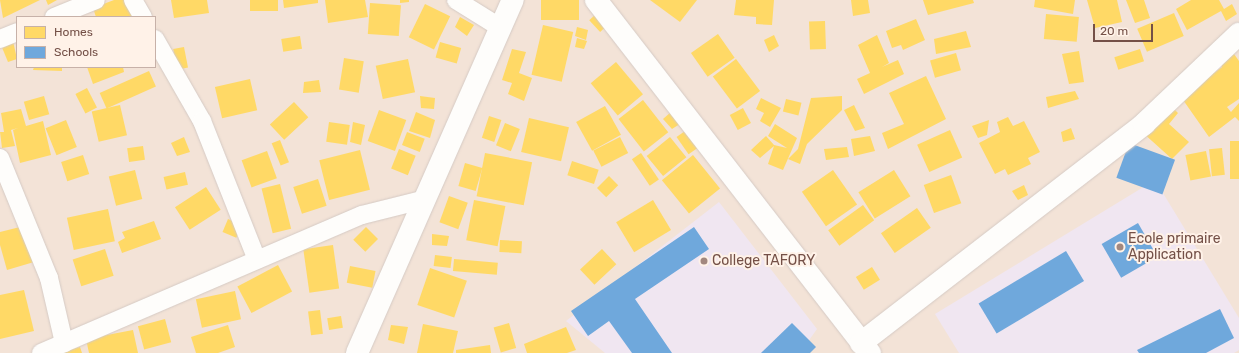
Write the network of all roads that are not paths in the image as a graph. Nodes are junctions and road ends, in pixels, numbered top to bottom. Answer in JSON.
{"nodes":[{"id":1,"x":96,"y":0,"type":"edge"},
{"id":2,"x":133,"y":0,"type":"edge"},
{"id":3,"x":456,"y":0,"type":"edge"},
{"id":4,"x":513,"y":0,"type":"edge"},
{"id":5,"x":596,"y":0,"type":"edge"},
{"id":6,"x":56,"y":16,"type":"edge"},
{"id":7,"x":141,"y":16,"type":"edge"},
{"id":8,"x":501,"y":28,"type":"junction"},
{"id":9,"x":16,"y":32,"type":"edge"},
{"id":10,"x":1239,"y":34,"type":"edge"},
{"id":11,"x":0,"y":39,"type":"edge"},
{"id":12,"x":156,"y":41,"type":"edge"},
{"id":13,"x":0,"y":158,"type":"edge"},
{"id":14,"x":426,"y":199,"type":"junction"},
{"id":15,"x":257,"y":260,"type":"junction"},
{"id":16,"x":64,"y":343,"type":"junction"},
{"id":17,"x":862,"y":350,"type":"edge"},
{"id":18,"x":41,"y":353,"type":"edge"},
{"id":19,"x":357,"y":353,"type":"edge"}],
"edges":[{"from":1,"to":6,"type":"street"},
{"from":2,"to":7,"type":"street"},
{"from":3,"to":8,"type":"street"},
{"from":4,"to":8,"type":"street"},
{"from":5,"to":17,"type":"street"},
{"from":8,"to":14,"type":"street"},
{"from":9,"to":11,"type":"street"},
{"from":10,"to":17,"type":"street"},
{"from":12,"to":15,"type":"street"},
{"from":13,"to":16,"type":"street"},
{"from":14,"to":15,"type":"street"},
{"from":14,"to":19,"type":"street"},
{"from":15,"to":16,"type":"street"},
{"from":16,"to":18,"type":"street"}]}
